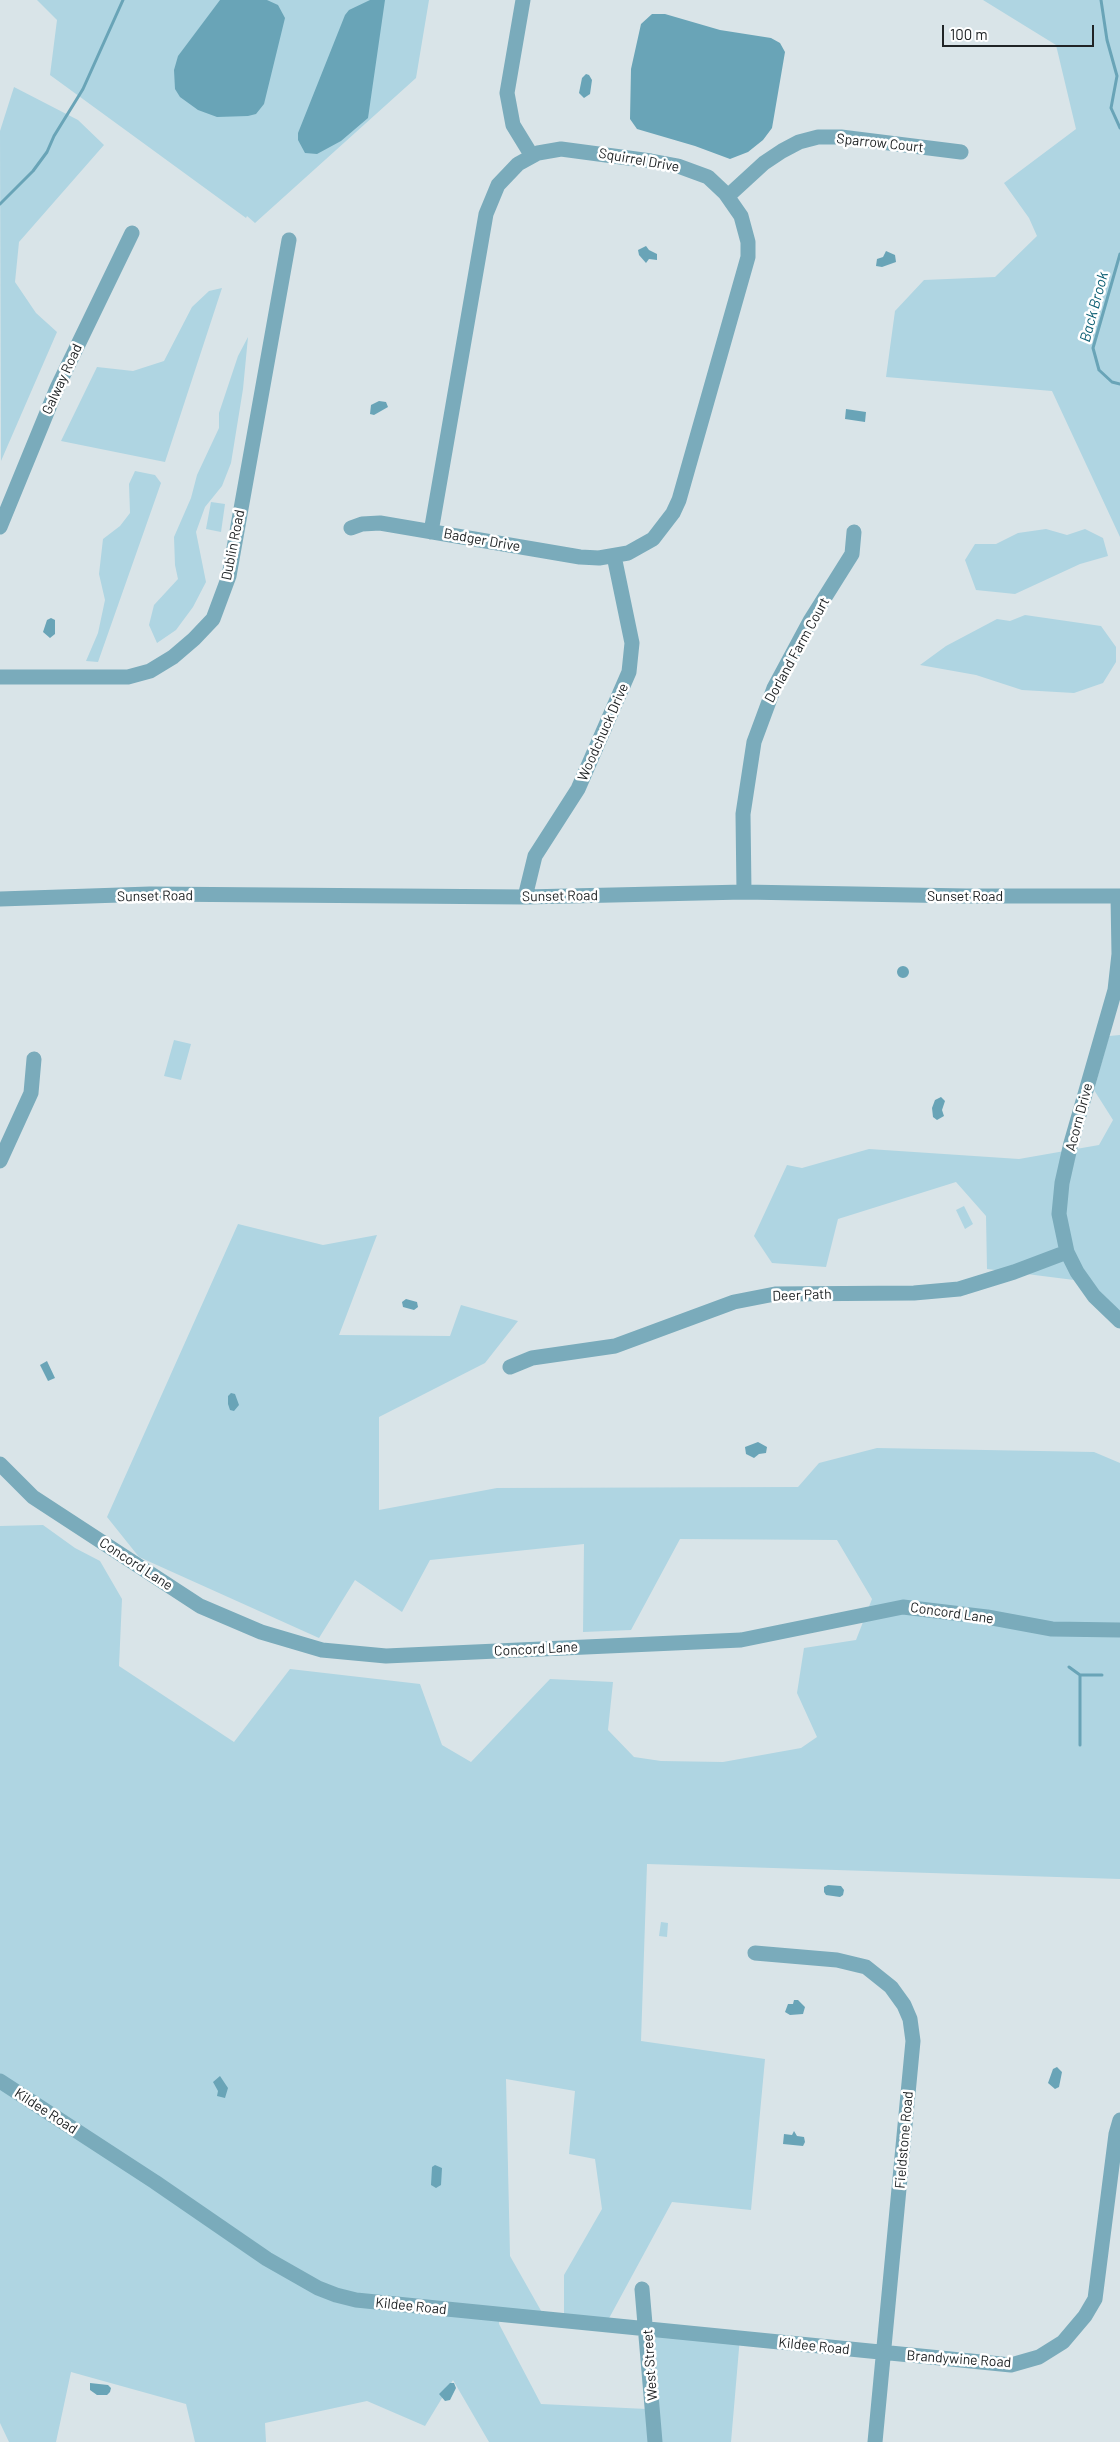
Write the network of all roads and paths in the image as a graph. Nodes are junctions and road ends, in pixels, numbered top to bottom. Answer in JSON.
{"nodes":[{"id":1,"x":523,"y":0,"type":"edge"},
{"id":2,"x":961,"y":152,"type":"dead end"},
{"id":3,"x":532,"y":156,"type":"junction"},
{"id":4,"x":728,"y":196,"type":"junction"},
{"id":5,"x":132,"y":233,"type":"dead end"},
{"id":6,"x":290,"y":240,"type":"dead end"},
{"id":7,"x":6,"y":490,"type":"edge"},
{"id":8,"x":0,"y":527,"type":"edge"},
{"id":9,"x":351,"y":528,"type":"dead end"},
{"id":10,"x":431,"y":532,"type":"junction"},
{"id":11,"x":854,"y":532,"type":"dead end"},
{"id":12,"x":614,"y":556,"type":"junction"},
{"id":13,"x":0,"y":677,"type":"edge"},
{"id":14,"x":744,"y":892,"type":"junction"},
{"id":15,"x":1119,"y":896,"type":"edge"},
{"id":16,"x":525,"y":897,"type":"junction"},
{"id":17,"x":0,"y":899,"type":"edge"},
{"id":18,"x":34,"y":1059,"type":"dead end"},
{"id":19,"x":0,"y":1161,"type":"edge"},
{"id":20,"x":1067,"y":1252,"type":"junction"},
{"id":21,"x":1120,"y":1321,"type":"edge"},
{"id":22,"x":510,"y":1367,"type":"dead end"},
{"id":23,"x":0,"y":1464,"type":"edge"},
{"id":24,"x":1120,"y":1630,"type":"edge"},
{"id":25,"x":755,"y":1953,"type":"dead end"},
{"id":26,"x":1,"y":2085,"type":"edge"},
{"id":27,"x":1120,"y":2120,"type":"edge"},
{"id":28,"x":642,"y":2289,"type":"dead end"},
{"id":29,"x":647,"y":2330,"type":"junction"},
{"id":30,"x":884,"y":2354,"type":"junction"},
{"id":31,"x":655,"y":2442,"type":"edge"},
{"id":32,"x":875,"y":2442,"type":"edge"}],
"edges":[{"from":1,"to":3,"type":"street"},
{"from":2,"to":4,"type":"street","name":"Sparrow Court"},
{"from":3,"to":4,"type":"street","name":"Squirrel Drive"},
{"from":3,"to":10,"type":"street","name":"Squirrel Drive"},
{"from":4,"to":12,"type":"street","name":"Squirrel Drive"},
{"from":5,"to":7,"type":"street","name":"Galway Road"},
{"from":6,"to":13,"type":"street","name":"Dublin Road"},
{"from":7,"to":8,"type":"street","name":"Galway Road"},
{"from":9,"to":10,"type":"street","name":"Badger Drive"},
{"from":10,"to":12,"type":"street","name":"Badger Drive"},
{"from":11,"to":14,"type":"street","name":"Dorland Farm Court"},
{"from":12,"to":16,"type":"street","name":"Woodchuck Drive"},
{"from":14,"to":15,"type":"street","name":"Sunset Road"},
{"from":14,"to":16,"type":"street","name":"Sunset Road"},
{"from":15,"to":20,"type":"street","name":"Acorn Drive"},
{"from":16,"to":17,"type":"street","name":"Sunset Road"},
{"from":18,"to":19,"type":"street"},
{"from":20,"to":21,"type":"street","name":"Acorn Drive"},
{"from":20,"to":22,"type":"street","name":"Deer Path"},
{"from":23,"to":24,"type":"street","name":"Concord Lane"},
{"from":25,"to":30,"type":"street","name":"Fieldstone Road"},
{"from":26,"to":29,"type":"street","name":"Kildee Road"},
{"from":27,"to":30,"type":"street","name":"Brandywine Road"},
{"from":28,"to":29,"type":"street","name":"West Street"},
{"from":29,"to":30,"type":"street","name":"Kildee Road"},
{"from":29,"to":31,"type":"street","name":"West Street"},
{"from":30,"to":32,"type":"street","name":"Fieldstone Road"}]}
